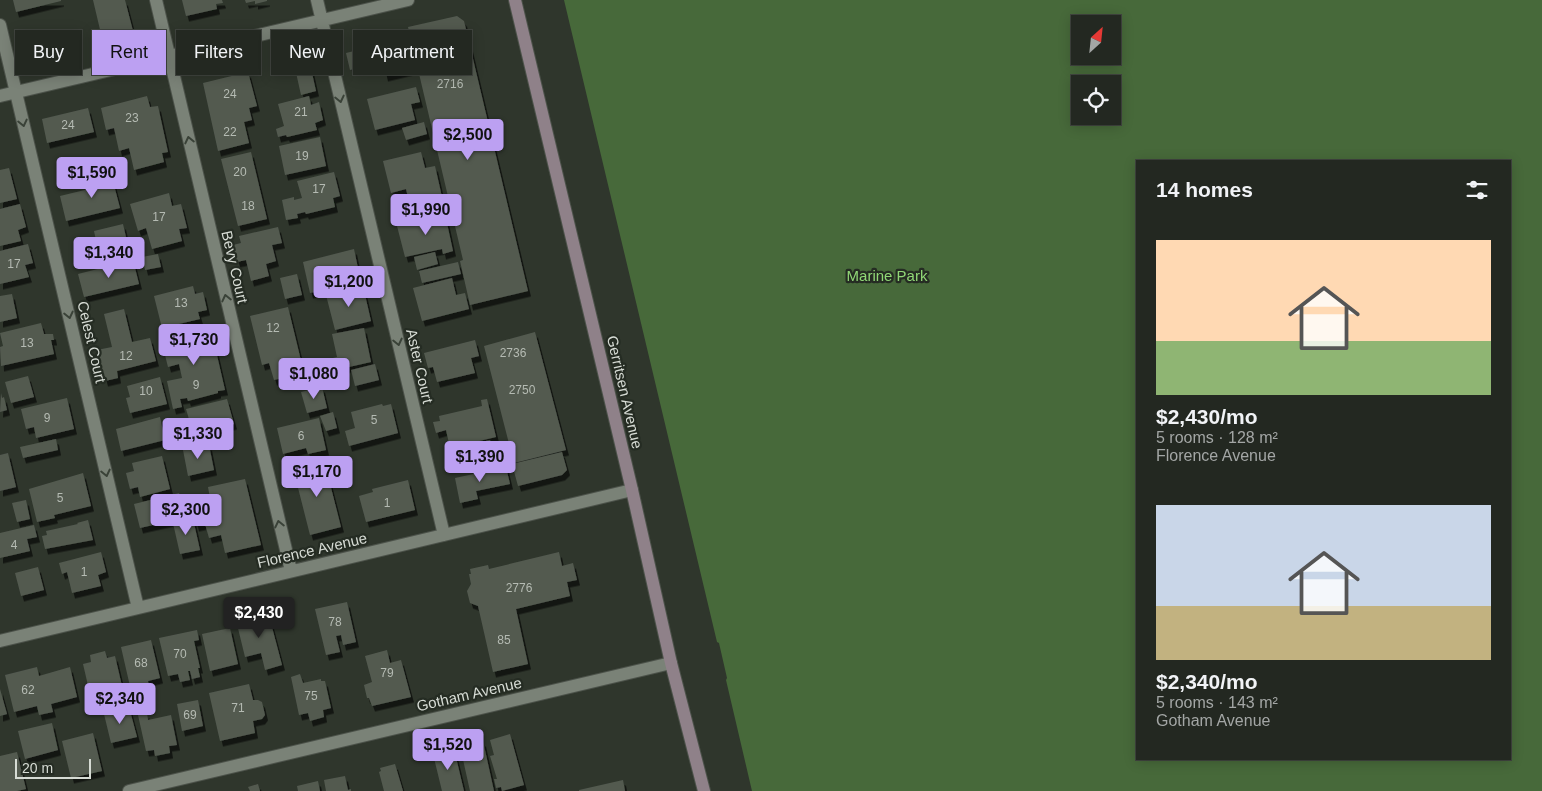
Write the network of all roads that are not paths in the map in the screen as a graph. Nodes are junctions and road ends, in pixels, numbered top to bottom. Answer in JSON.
{"nodes":[{"id":1,"x":156,"y":0,"type":"edge"},
{"id":2,"x":317,"y":0,"type":"edge"},
{"id":3,"x":408,"y":0,"type":"edge"},
{"id":4,"x":515,"y":0,"type":"edge"},
{"id":5,"x":322,"y":20,"type":"junction"},
{"id":6,"x":0,"y":25,"type":"edge"},
{"id":7,"x":169,"y":56,"type":"junction"},
{"id":8,"x":16,"y":93,"type":"junction"},
{"id":9,"x":0,"y":96,"type":"edge"},
{"id":10,"x":632,"y":490,"type":"junction"},
{"id":11,"x":444,"y":535,"type":"junction"},
{"id":12,"x":291,"y":572,"type":"junction"},
{"id":13,"x":138,"y":608,"type":"junction"},
{"id":14,"x":0,"y":641,"type":"edge"},
{"id":15,"x":671,"y":663,"type":"junction"},
{"id":16,"x":128,"y":791,"type":"edge"},
{"id":17,"x":704,"y":791,"type":"edge"}],
"edges":[{"from":1,"to":7,"type":"street","name":"Bevy Court"},
{"from":2,"to":5,"type":"street","name":"Aster Court"},
{"from":3,"to":5,"type":"street"},
{"from":4,"to":10,"type":"main road","name":"Gerritsen Avenue"},
{"from":5,"to":7,"type":"street"},
{"from":5,"to":11,"type":"street","name":"Aster Court","one_way":true},
{"from":6,"to":8,"type":"street","name":"Celest Court"},
{"from":7,"to":8,"type":"street"},
{"from":12,"to":7,"type":"street","name":"Bevy Court","one_way":true},
{"from":8,"to":9,"type":"street"},
{"from":8,"to":13,"type":"street","name":"Celest Court","one_way":true},
{"from":10,"to":11,"type":"street","name":"Florence Avenue"},
{"from":10,"to":15,"type":"main road","name":"Gerritsen Avenue"},
{"from":11,"to":12,"type":"street","name":"Florence Avenue"},
{"from":12,"to":13,"type":"street","name":"Florence Avenue"},
{"from":13,"to":14,"type":"street","name":"Florence Avenue"},
{"from":15,"to":16,"type":"street","name":"Gotham Avenue"},
{"from":15,"to":17,"type":"main road","name":"Gerritsen Avenue"}]}
